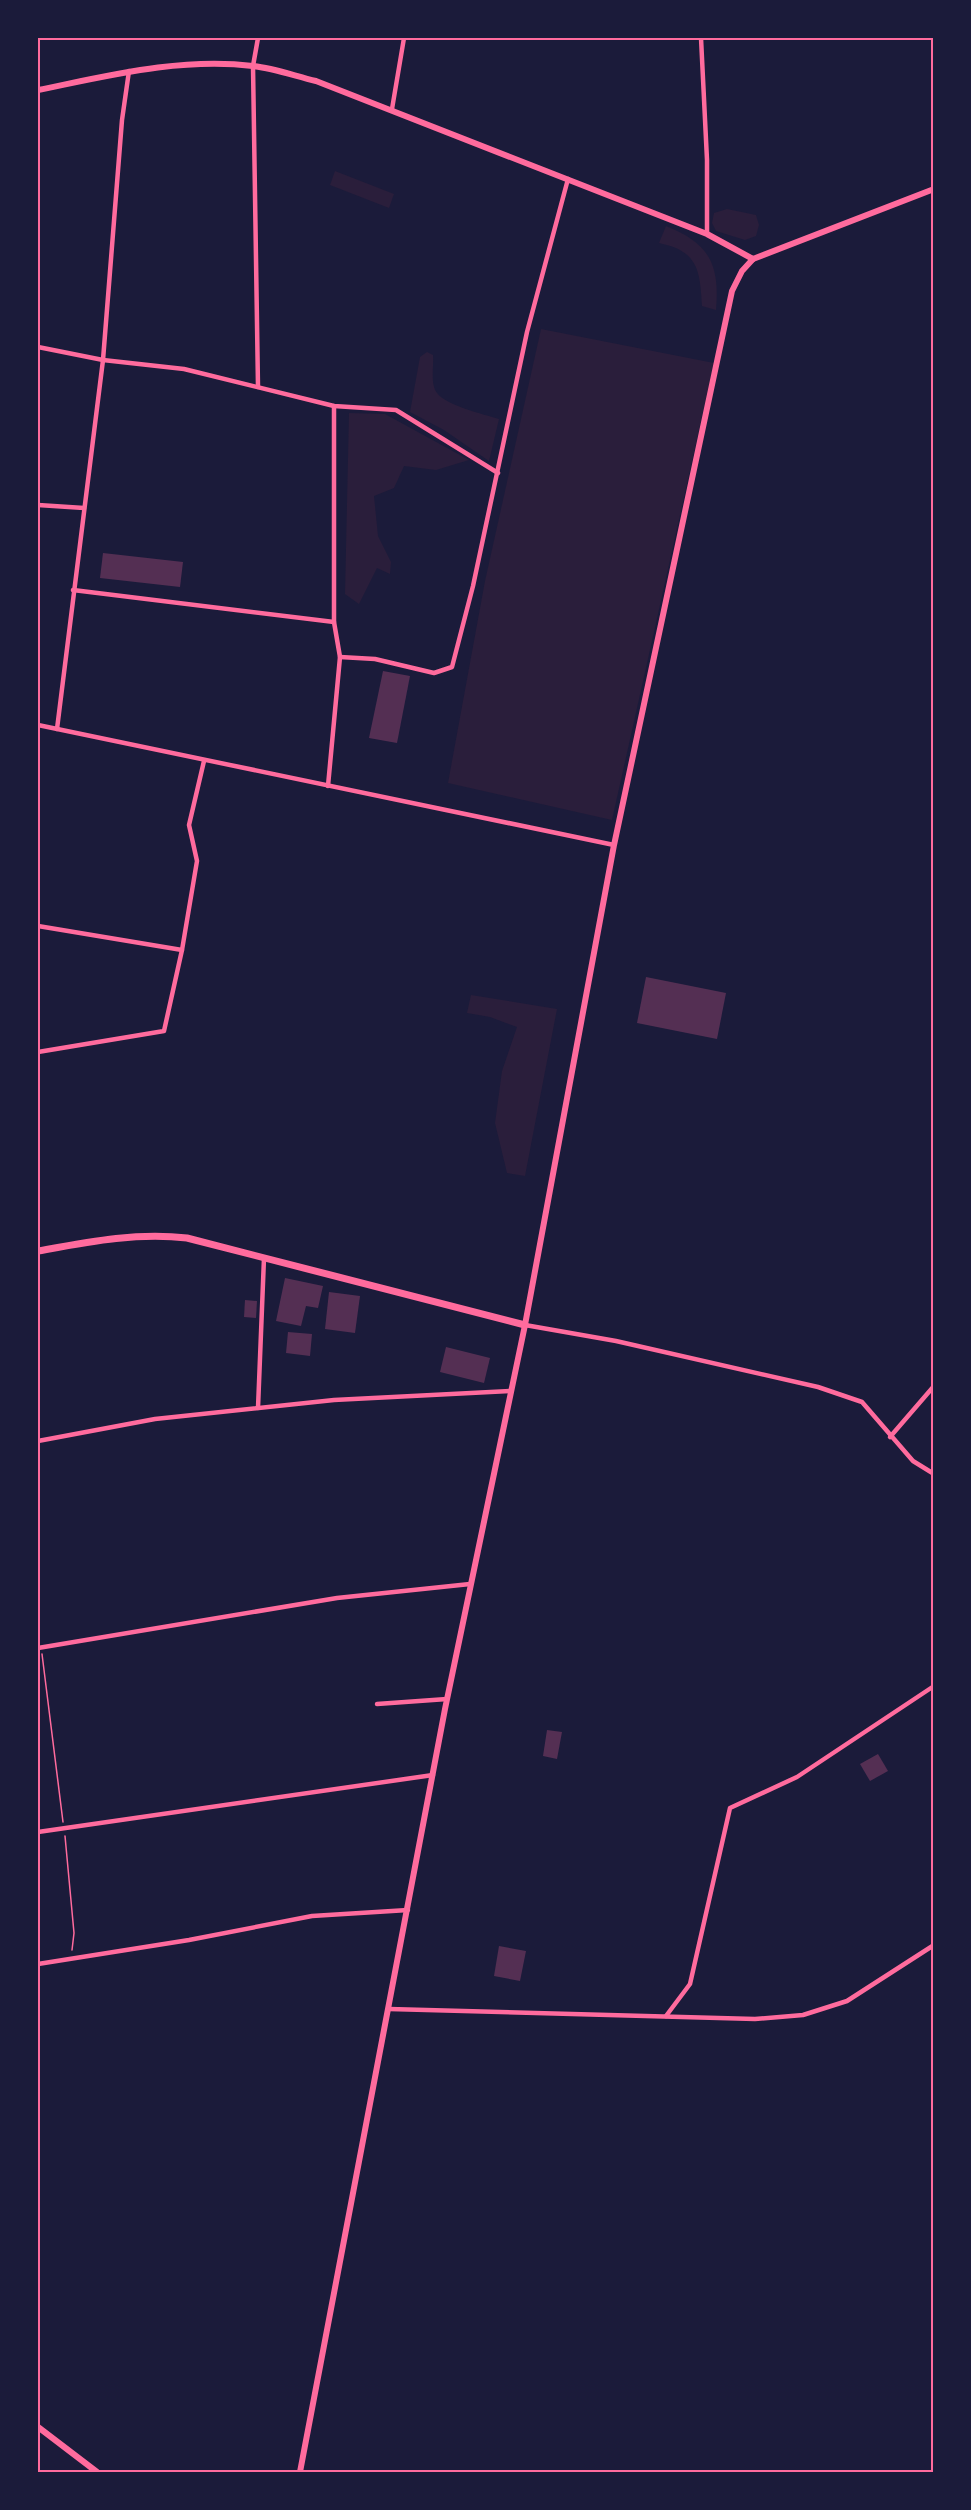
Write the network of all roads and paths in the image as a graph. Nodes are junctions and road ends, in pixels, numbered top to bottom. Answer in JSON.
{"nodes":[{"id":1,"x":258,"y":38,"type":"edge"},
{"id":2,"x":404,"y":38,"type":"edge"},
{"id":3,"x":701,"y":38,"type":"edge"},
{"id":4,"x":253,"y":66,"type":"junction"},
{"id":5,"x":129,"y":72,"type":"junction"},
{"id":6,"x":38,"y":90,"type":"edge"},
{"id":7,"x":392,"y":109,"type":"junction"},
{"id":8,"x":568,"y":179,"type":"junction"},
{"id":9,"x":933,"y":189,"type":"edge"},
{"id":10,"x":707,"y":234,"type":"junction"},
{"id":11,"x":753,"y":259,"type":"junction"},
{"id":12,"x":38,"y":347,"type":"edge"},
{"id":13,"x":103,"y":360,"type":"junction"},
{"id":14,"x":258,"y":387,"type":"junction"},
{"id":15,"x":334,"y":406,"type":"junction"},
{"id":16,"x":498,"y":473,"type":"junction"},
{"id":17,"x":38,"y":505,"type":"edge"},
{"id":18,"x":84,"y":508,"type":"junction"},
{"id":19,"x":74,"y":591,"type":"junction"},
{"id":20,"x":334,"y":622,"type":"junction"},
{"id":21,"x":340,"y":657,"type":"junction"},
{"id":22,"x":38,"y":725,"type":"edge"},
{"id":23,"x":57,"y":729,"type":"junction"},
{"id":24,"x":204,"y":761,"type":"junction"},
{"id":25,"x":328,"y":786,"type":"junction"},
{"id":26,"x":614,"y":845,"type":"junction"},
{"id":27,"x":38,"y":926,"type":"edge"},
{"id":28,"x":182,"y":950,"type":"junction"},
{"id":29,"x":38,"y":1052,"type":"edge"},
{"id":30,"x":38,"y":1251,"type":"edge"},
{"id":31,"x":264,"y":1257,"type":"junction"},
{"id":32,"x":525,"y":1324,"type":"junction"},
{"id":33,"x":933,"y":1386,"type":"edge"},
{"id":34,"x":511,"y":1391,"type":"junction"},
{"id":35,"x":258,"y":1408,"type":"junction"},
{"id":36,"x":890,"y":1437,"type":"junction"},
{"id":37,"x":38,"y":1441,"type":"edge"},
{"id":38,"x":933,"y":1474,"type":"edge"},
{"id":39,"x":470,"y":1584,"type":"junction"},
{"id":40,"x":39,"y":1648,"type":"edge"},
{"id":41,"x":933,"y":1686,"type":"edge"},
{"id":42,"x":447,"y":1699,"type":"junction"},
{"id":43,"x":377,"y":1704,"type":"dead end"},
{"id":44,"x":433,"y":1775,"type":"junction"},
{"id":45,"x":64,"y":1828,"type":"junction"},
{"id":46,"x":38,"y":1833,"type":"edge"},
{"id":47,"x":408,"y":1910,"type":"junction"},
{"id":48,"x":933,"y":1945,"type":"edge"},
{"id":49,"x":70,"y":1959,"type":"junction"},
{"id":50,"x":38,"y":1964,"type":"edge"},
{"id":51,"x":389,"y":2009,"type":"junction"},
{"id":52,"x":666,"y":2016,"type":"junction"},
{"id":53,"x":38,"y":2427,"type":"edge"},
{"id":54,"x":97,"y":2472,"type":"edge"},
{"id":55,"x":300,"y":2472,"type":"edge"}],
"edges":[{"from":1,"to":4,"type":"street"},
{"from":2,"to":7,"type":"street"},
{"from":3,"to":10,"type":"street"},
{"from":4,"to":5,"type":"street"},
{"from":4,"to":7,"type":"street"},
{"from":4,"to":14,"type":"street"},
{"from":5,"to":6,"type":"street"},
{"from":5,"to":13,"type":"street"},
{"from":7,"to":8,"type":"street"},
{"from":8,"to":10,"type":"street"},
{"from":8,"to":16,"type":"street"},
{"from":9,"to":11,"type":"street"},
{"from":10,"to":11,"type":"street"},
{"from":11,"to":26,"type":"street"},
{"from":12,"to":13,"type":"street"},
{"from":13,"to":14,"type":"street"},
{"from":13,"to":18,"type":"street"},
{"from":14,"to":15,"type":"street"},
{"from":15,"to":16,"type":"street"},
{"from":15,"to":20,"type":"street"},
{"from":16,"to":21,"type":"street"},
{"from":17,"to":18,"type":"street"},
{"from":18,"to":19,"type":"street"},
{"from":19,"to":20,"type":"street"},
{"from":19,"to":23,"type":"street"},
{"from":20,"to":21,"type":"street"},
{"from":21,"to":25,"type":"street"},
{"from":22,"to":23,"type":"street"},
{"from":23,"to":24,"type":"street"},
{"from":24,"to":25,"type":"street"},
{"from":24,"to":28,"type":"street"},
{"from":25,"to":26,"type":"street"},
{"from":26,"to":32,"type":"street"},
{"from":27,"to":28,"type":"street"},
{"from":28,"to":29,"type":"street"},
{"from":30,"to":31,"type":"main road"},
{"from":31,"to":32,"type":"main road"},
{"from":31,"to":35,"type":"street"},
{"from":32,"to":34,"type":"street"},
{"from":32,"to":36,"type":"street"},
{"from":33,"to":36,"type":"street"},
{"from":34,"to":35,"type":"street"},
{"from":34,"to":39,"type":"street"},
{"from":35,"to":37,"type":"street"},
{"from":36,"to":38,"type":"street"},
{"from":39,"to":40,"type":"street"},
{"from":39,"to":42,"type":"street"},
{"from":40,"to":45,"type":"path"},
{"from":41,"to":52,"type":"street"},
{"from":42,"to":43,"type":"street"},
{"from":42,"to":44,"type":"street"},
{"from":44,"to":45,"type":"street"},
{"from":44,"to":47,"type":"street"},
{"from":45,"to":46,"type":"street"},
{"from":45,"to":49,"type":"path"},
{"from":47,"to":49,"type":"street"},
{"from":47,"to":51,"type":"street"},
{"from":48,"to":52,"type":"street"},
{"from":49,"to":50,"type":"street"},
{"from":51,"to":52,"type":"street"},
{"from":51,"to":55,"type":"street"},
{"from":53,"to":54,"type":"street"}]}
